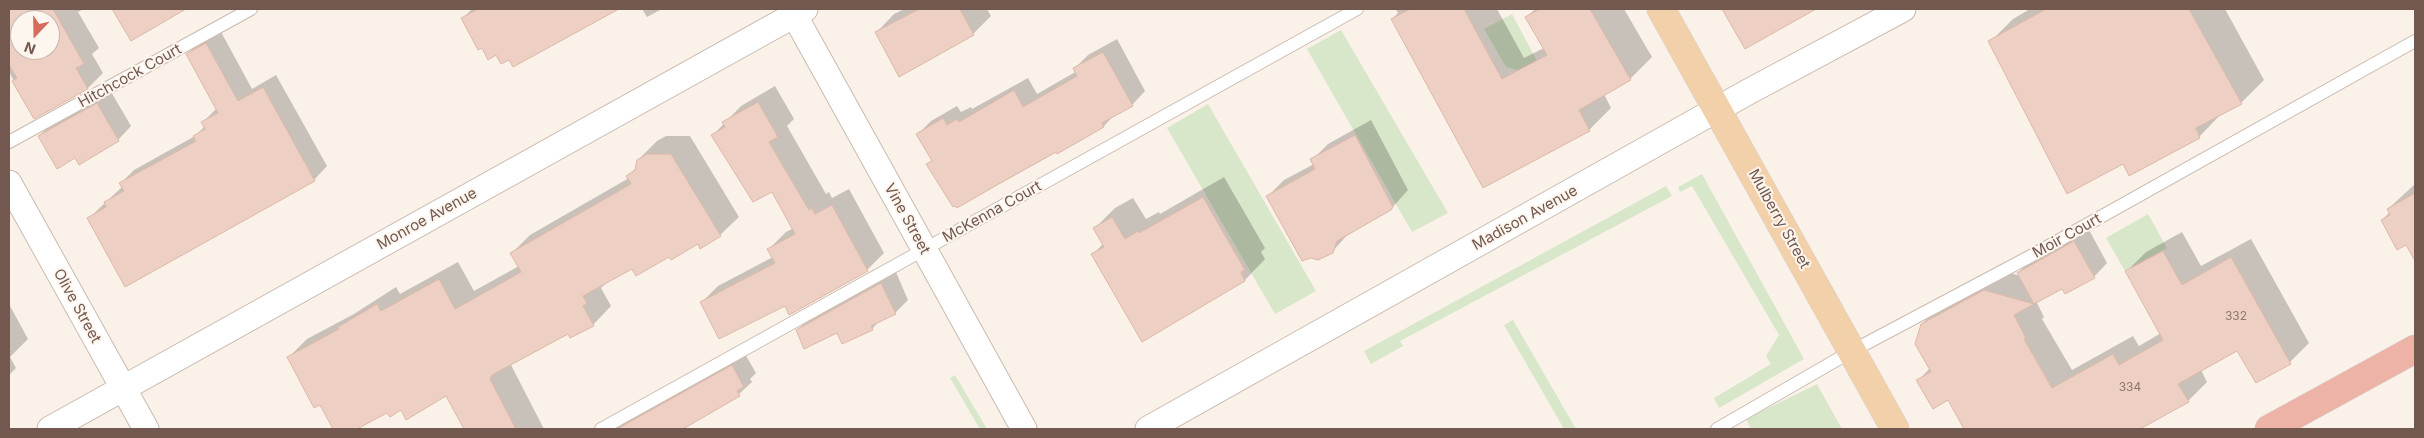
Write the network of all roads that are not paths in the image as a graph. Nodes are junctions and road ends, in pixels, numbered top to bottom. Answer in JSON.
{"nodes":[{"id":1,"x":251,"y":9,"type":"edge"},
{"id":2,"x":1357,"y":9,"type":"edge"},
{"id":3,"x":1660,"y":9,"type":"edge"},
{"id":4,"x":1903,"y":9,"type":"edge"},
{"id":5,"x":797,"y":11,"type":"edge"},
{"id":6,"x":2415,"y":41,"type":"edge"},
{"id":7,"x":1716,"y":110,"type":"junction"},
{"id":8,"x":9,"y":142,"type":"edge"},
{"id":9,"x":9,"y":182,"type":"edge"},
{"id":10,"x":924,"y":250,"type":"junction"},
{"id":11,"x":2415,"y":349,"type":"edge"},
{"id":12,"x":1852,"y":351,"type":"junction"},
{"id":13,"x":124,"y":388,"type":"junction"},
{"id":14,"x":50,"y":429,"type":"edge"},
{"id":15,"x":146,"y":429,"type":"edge"},
{"id":16,"x":601,"y":429,"type":"edge"},
{"id":17,"x":1024,"y":429,"type":"edge"},
{"id":18,"x":1148,"y":429,"type":"edge"},
{"id":19,"x":1717,"y":429,"type":"edge"},
{"id":20,"x":1896,"y":429,"type":"edge"},
{"id":21,"x":2269,"y":429,"type":"edge"}],
"edges":[{"from":1,"to":8,"type":"lane","name":"Hitchcock Court"},
{"from":2,"to":10,"type":"lane","name":"McKenna Court"},
{"from":3,"to":7,"type":"main road","name":"Mulberry Street"},
{"from":4,"to":7,"type":"street","name":"Madison Avenue"},
{"from":5,"to":10,"type":"street","name":"Vine Street"},
{"from":5,"to":13,"type":"street","name":"Monroe Avenue"},
{"from":6,"to":12,"type":"lane","name":"Moir Court"},
{"from":7,"to":12,"type":"main road","name":"Mulberry Street"},
{"from":7,"to":18,"type":"street","name":"Madison Avenue"},
{"from":9,"to":13,"type":"street","name":"Olive Street"},
{"from":10,"to":16,"type":"lane","name":"McKenna Court"},
{"from":10,"to":17,"type":"street","name":"Vine Street"},
{"from":11,"to":21,"type":"highway"},
{"from":12,"to":19,"type":"lane","name":"Moir Court"},
{"from":12,"to":20,"type":"main road","name":"Mulberry Street"},
{"from":13,"to":14,"type":"street","name":"Monroe Avenue"},
{"from":13,"to":15,"type":"street","name":"Olive Street"}]}
